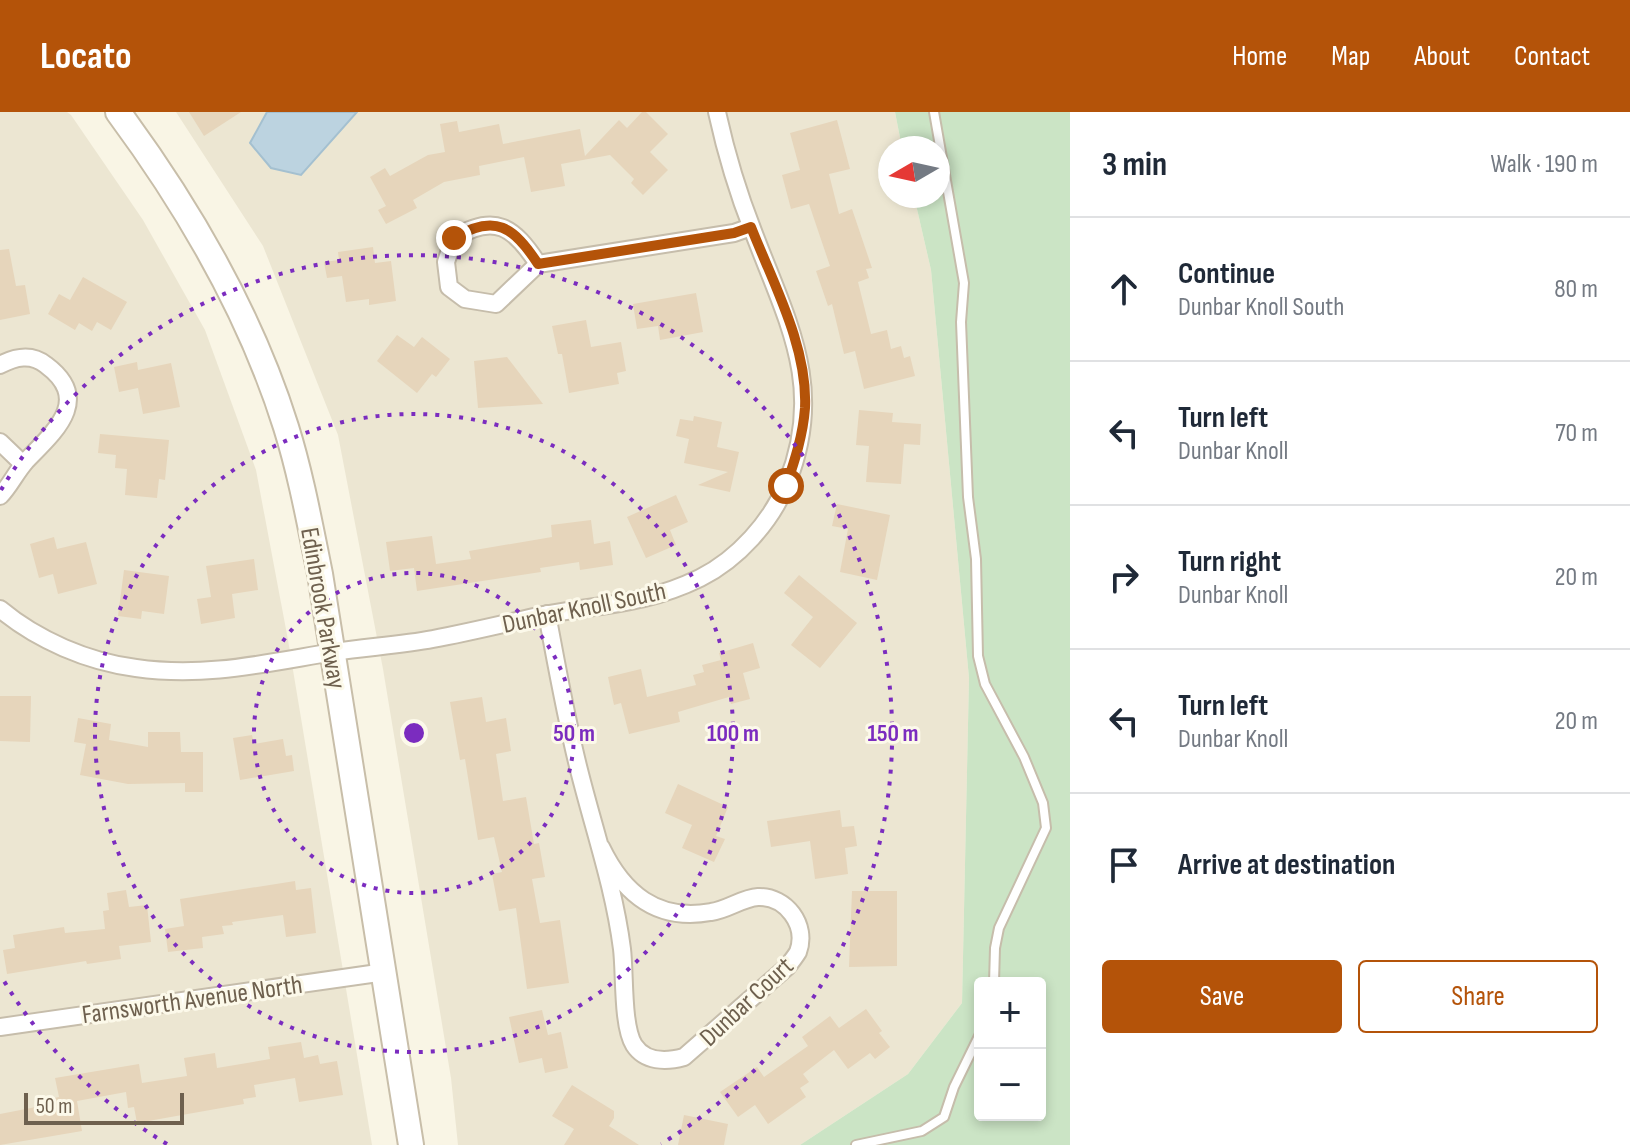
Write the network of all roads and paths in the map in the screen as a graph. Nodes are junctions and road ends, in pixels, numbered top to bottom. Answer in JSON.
{"nodes":[{"id":1,"x":118,"y":112,"type":"edge"},
{"id":2,"x":717,"y":112,"type":"edge"},
{"id":3,"x":934,"y":112,"type":"edge"},
{"id":4,"x":751,"y":227,"type":"junction"},
{"id":5,"x":538,"y":264,"type":"junction"},
{"id":6,"x":0,"y":365,"type":"edge"},
{"id":7,"x":0,"y":442,"type":"edge"},
{"id":8,"x":23,"y":464,"type":"junction"},
{"id":9,"x":0,"y":496,"type":"edge"},
{"id":10,"x":0,"y":609,"type":"edge"},
{"id":11,"x":547,"y":614,"type":"junction"},
{"id":12,"x":334,"y":652,"type":"junction"},
{"id":13,"x":601,"y":847,"type":"junction"},
{"id":14,"x":385,"y":972,"type":"junction"},
{"id":15,"x":994,"y":977,"type":"edge"},
{"id":16,"x":0,"y":1027,"type":"edge"},
{"id":17,"x":974,"y":1046,"type":"edge"},
{"id":18,"x":411,"y":1145,"type":"edge"},
{"id":19,"x":856,"y":1145,"type":"edge"}],
"edges":[{"from":1,"to":12,"type":"street","name":"Edinbrook Parkway"},
{"from":2,"to":4,"type":"street","name":"Dunbar Knoll South"},
{"from":3,"to":15,"type":"lane"},
{"from":4,"to":5,"type":"street"},
{"from":4,"to":11,"type":"street","name":"Dunbar Knoll South"},
{"from":5,"to":5,"type":"street"},
{"from":6,"to":8,"type":"street"},
{"from":7,"to":8,"type":"street"},
{"from":8,"to":9,"type":"street"},
{"from":10,"to":12,"type":"street","name":"Dunbar Knoll South"},
{"from":11,"to":12,"type":"street","name":"Dunbar Knoll South"},
{"from":11,"to":13,"type":"street","name":"Dunbar Court"},
{"from":12,"to":14,"type":"street","name":"Edinbrook Parkway"},
{"from":13,"to":13,"type":"street","name":"Dunbar Court"},
{"from":14,"to":16,"type":"street","name":"Farnsworth Avenue North"},
{"from":14,"to":18,"type":"street","name":"Edinbrook Parkway"},
{"from":17,"to":19,"type":"lane"}]}
